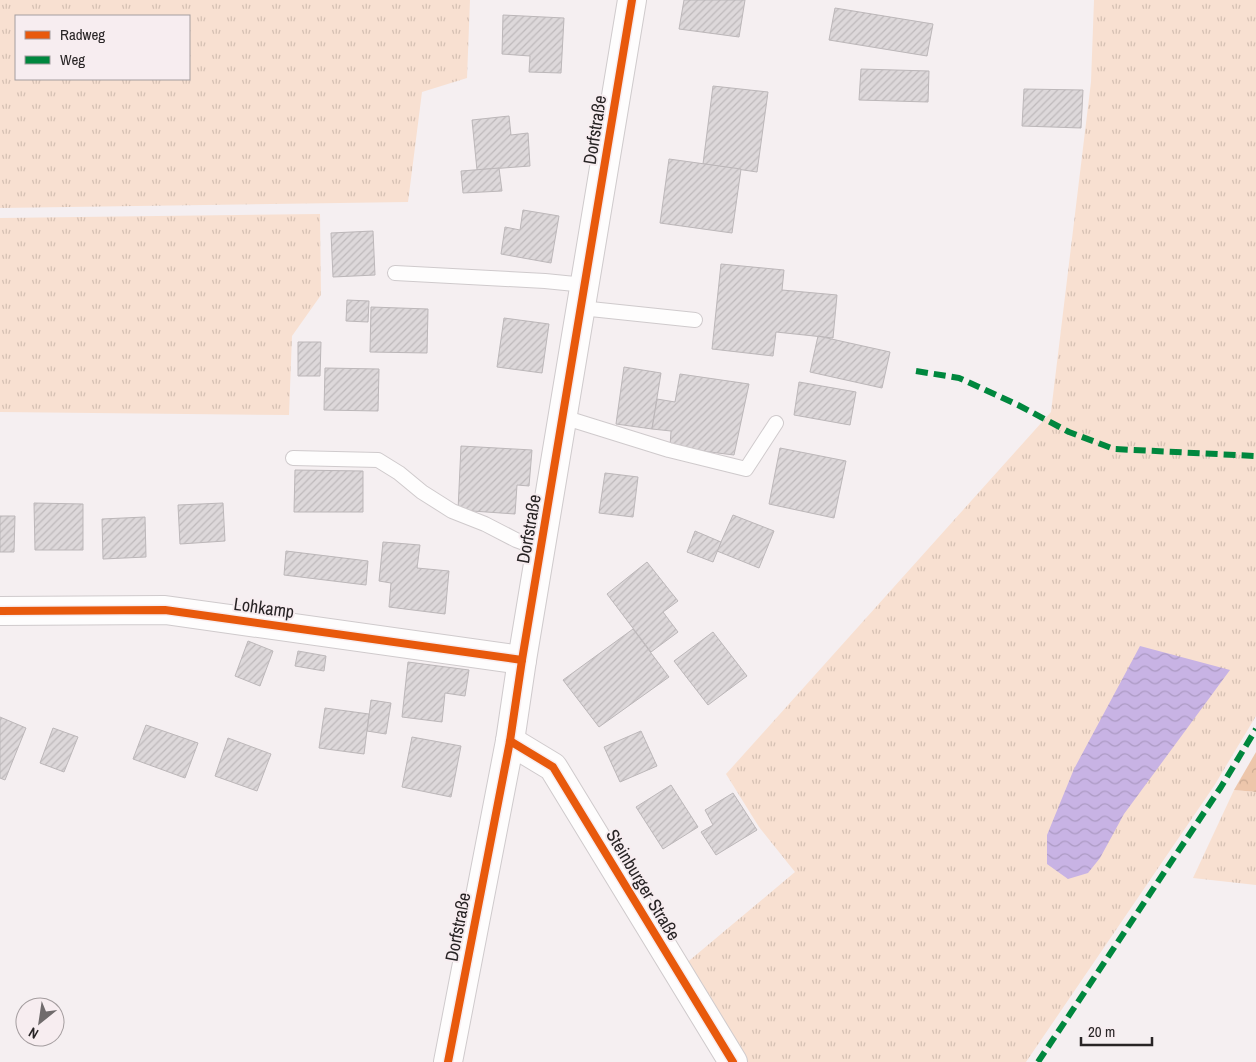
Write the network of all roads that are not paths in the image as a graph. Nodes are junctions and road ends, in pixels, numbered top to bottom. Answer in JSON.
{"nodes":[{"id":1,"x":632,"y":0,"type":"edge"},
{"id":2,"x":395,"y":273,"type":"dead end"},
{"id":3,"x":583,"y":296,"type":"junction"},
{"id":4,"x":695,"y":320,"type":"dead end"},
{"id":5,"x":563,"y":417,"type":"junction"},
{"id":6,"x":776,"y":423,"type":"dead end"},
{"id":7,"x":293,"y":458,"type":"dead end"},
{"id":8,"x":540,"y":549,"type":"junction"},
{"id":9,"x":0,"y":611,"type":"edge"},
{"id":10,"x":522,"y":660,"type":"junction"},
{"id":11,"x":510,"y":741,"type":"junction"},
{"id":12,"x":448,"y":1062,"type":"edge"},
{"id":13,"x":733,"y":1062,"type":"edge"}],
"edges":[{"from":1,"to":3,"type":"street","name":"Dorfstraße"},
{"from":2,"to":3,"type":"lane"},
{"from":3,"to":4,"type":"lane"},
{"from":3,"to":5,"type":"street","name":"Dorfstraße"},
{"from":5,"to":6,"type":"lane"},
{"from":5,"to":8,"type":"street","name":"Dorfstraße"},
{"from":7,"to":8,"type":"lane"},
{"from":8,"to":10,"type":"street","name":"Dorfstraße"},
{"from":9,"to":10,"type":"street","name":"Lohkamp"},
{"from":10,"to":11,"type":"street","name":"Dorfstraße"},
{"from":11,"to":12,"type":"street","name":"Dorfstraße"},
{"from":11,"to":13,"type":"street","name":"Steinburger Straße"}]}
